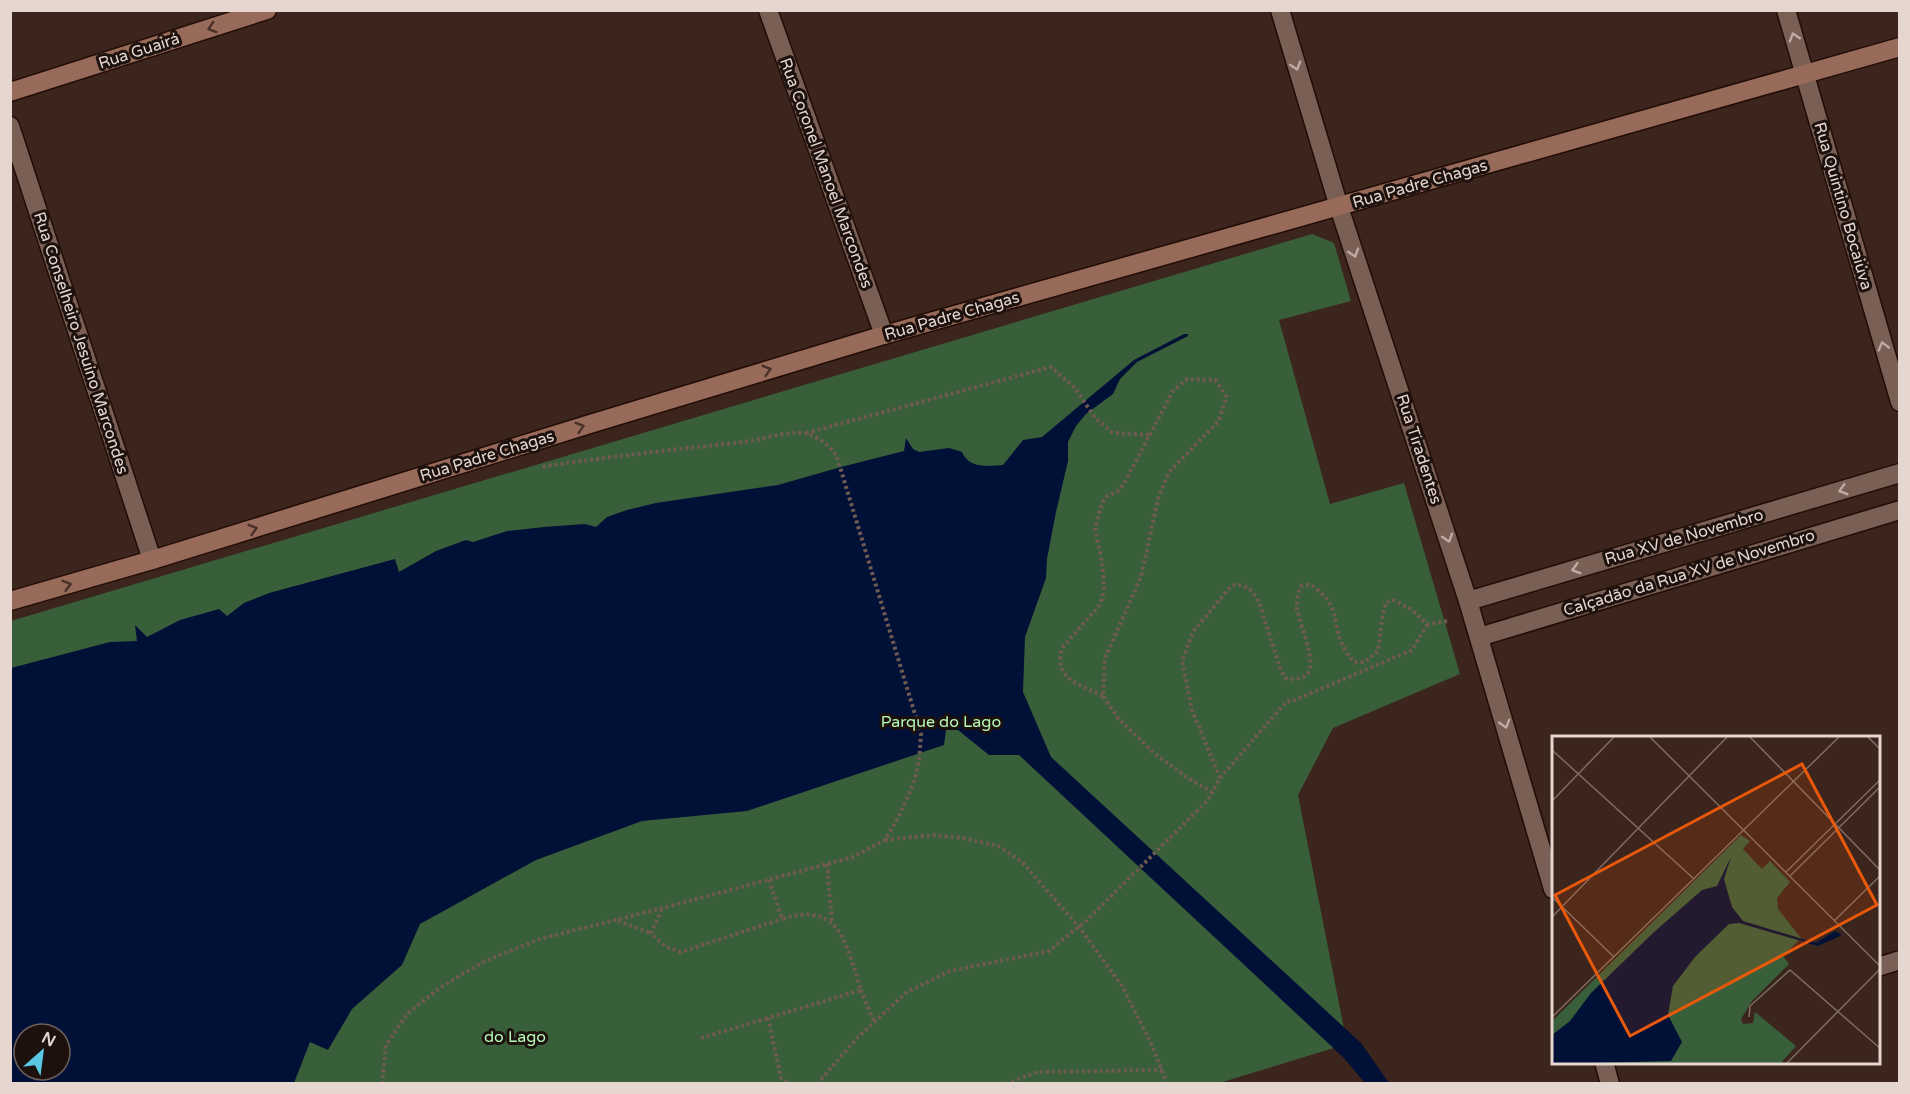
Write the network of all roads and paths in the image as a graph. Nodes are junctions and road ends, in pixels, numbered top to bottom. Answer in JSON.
{"nodes":[{"id":1,"x":267,"y":10,"type":"edge"},
{"id":2,"x":768,"y":10,"type":"edge"},
{"id":3,"x":1280,"y":10,"type":"edge"},
{"id":4,"x":1786,"y":10,"type":"edge"},
{"id":5,"x":1899,"y":47,"type":"edge"},
{"id":6,"x":1805,"y":75,"type":"junction"},
{"id":7,"x":10,"y":92,"type":"edge"},
{"id":8,"x":10,"y":126,"type":"edge"},
{"id":9,"x":1339,"y":207,"type":"junction"},
{"id":10,"x":884,"y":335,"type":"junction"},
{"id":11,"x":1899,"y":402,"type":"edge"},
{"id":12,"x":805,"y":433,"type":"junction"},
{"id":13,"x":1151,"y":435,"type":"junction"},
{"id":14,"x":534,"y":468,"type":"dead end"},
{"id":15,"x":1899,"y":473,"type":"edge"},
{"id":16,"x":1899,"y":510,"type":"edge"},
{"id":17,"x":153,"y":560,"type":"junction"},
{"id":18,"x":10,"y":601,"type":"edge"},
{"id":19,"x":1471,"y":609,"type":"junction"},
{"id":20,"x":1427,"y":624,"type":"junction"},
{"id":21,"x":1479,"y":637,"type":"junction"},
{"id":22,"x":1103,"y":696,"type":"junction"},
{"id":23,"x":1220,"y":778,"type":"junction"},
{"id":24,"x":1212,"y":792,"type":"junction"},
{"id":25,"x":885,"y":840,"type":"junction"},
{"id":26,"x":827,"y":864,"type":"junction"},
{"id":27,"x":769,"y":880,"type":"junction"},
{"id":28,"x":1552,"y":886,"type":"edge"},
{"id":29,"x":663,"y":908,"type":"junction"},
{"id":30,"x":782,"y":919,"type":"junction"},
{"id":31,"x":614,"y":920,"type":"junction"},
{"id":32,"x":831,"y":922,"type":"junction"},
{"id":33,"x":1079,"y":927,"type":"junction"},
{"id":34,"x":651,"y":933,"type":"junction"},
{"id":35,"x":1899,"y":960,"type":"edge"},
{"id":36,"x":1880,"y":966,"type":"edge"},
{"id":37,"x":861,"y":990,"type":"junction"},
{"id":38,"x":768,"y":1018,"type":"junction"},
{"id":39,"x":874,"y":1022,"type":"junction"},
{"id":40,"x":701,"y":1038,"type":"dead end"},
{"id":41,"x":1605,"y":1064,"type":"edge"},
{"id":42,"x":1162,"y":1070,"type":"junction"},
{"id":43,"x":382,"y":1083,"type":"edge"},
{"id":44,"x":791,"y":1083,"type":"edge"},
{"id":45,"x":817,"y":1083,"type":"edge"},
{"id":46,"x":1006,"y":1083,"type":"edge"},
{"id":47,"x":1167,"y":1083,"type":"edge"},
{"id":48,"x":1610,"y":1083,"type":"edge"}],
"edges":[{"from":1,"to":7,"type":"street","name":"Rua Guairá","one_way":true},
{"from":2,"to":10,"type":"street","name":"Rua Coronel Manoel Marcondes"},
{"from":3,"to":9,"type":"street","name":"Rua Tiradentes","one_way":true},
{"from":6,"to":4,"type":"street","name":"Rua Quintino Bocaiúva","one_way":true},
{"from":5,"to":6,"type":"street","name":"Rua Padre Chagas"},
{"from":6,"to":9,"type":"street","name":"Rua Padre Chagas"},
{"from":11,"to":6,"type":"street","name":"Rua Quintino Bocaiúva","one_way":true},
{"from":8,"to":17,"type":"street","name":"Rua Conselheiro Jesuíno Marcondes"},
{"from":9,"to":10,"type":"street","name":"Rua Padre Chagas"},
{"from":9,"to":19,"type":"street","name":"Rua Tiradentes","one_way":true},
{"from":17,"to":10,"type":"street","name":"Rua Padre Chagas","one_way":true},
{"from":12,"to":13,"type":"path"},
{"from":12,"to":14,"type":"path"},
{"from":12,"to":25,"type":"path"},
{"from":13,"to":22,"type":"path"},
{"from":13,"to":22,"type":"path"},
{"from":15,"to":19,"type":"street","name":"Rua XV de Novembro","one_way":true},
{"from":16,"to":21,"type":"street","name":"Calçadão da Rua XV de Novembro"},
{"from":18,"to":17,"type":"street","name":"Rua Padre Chagas","one_way":true},
{"from":19,"to":20,"type":"path"},
{"from":19,"to":21,"type":"street","name":"Rua Tiradentes"},
{"from":20,"to":23,"type":"path"},
{"from":20,"to":23,"type":"path"},
{"from":21,"to":28,"type":"street","name":"Rua Tiradentes","one_way":true},
{"from":22,"to":24,"type":"path"},
{"from":23,"to":24,"type":"path"},
{"from":24,"to":33,"type":"path"},
{"from":25,"to":26,"type":"path"},
{"from":25,"to":33,"type":"path"},
{"from":26,"to":27,"type":"path"},
{"from":26,"to":32,"type":"path"},
{"from":27,"to":29,"type":"path"},
{"from":27,"to":30,"type":"path"},
{"from":29,"to":31,"type":"path"},
{"from":29,"to":34,"type":"path"},
{"from":30,"to":32,"type":"path"},
{"from":30,"to":34,"type":"path"},
{"from":31,"to":34,"type":"path"},
{"from":31,"to":43,"type":"path"},
{"from":32,"to":37,"type":"path"},
{"from":33,"to":39,"type":"path"},
{"from":33,"to":42,"type":"path"},
{"from":35,"to":36,"type":"street"},
{"from":37,"to":38,"type":"path"},
{"from":37,"to":39,"type":"path"},
{"from":38,"to":40,"type":"path"},
{"from":38,"to":44,"type":"path"},
{"from":39,"to":45,"type":"path"},
{"from":41,"to":48,"type":"street"},
{"from":42,"to":46,"type":"path"},
{"from":42,"to":47,"type":"path"}]}
